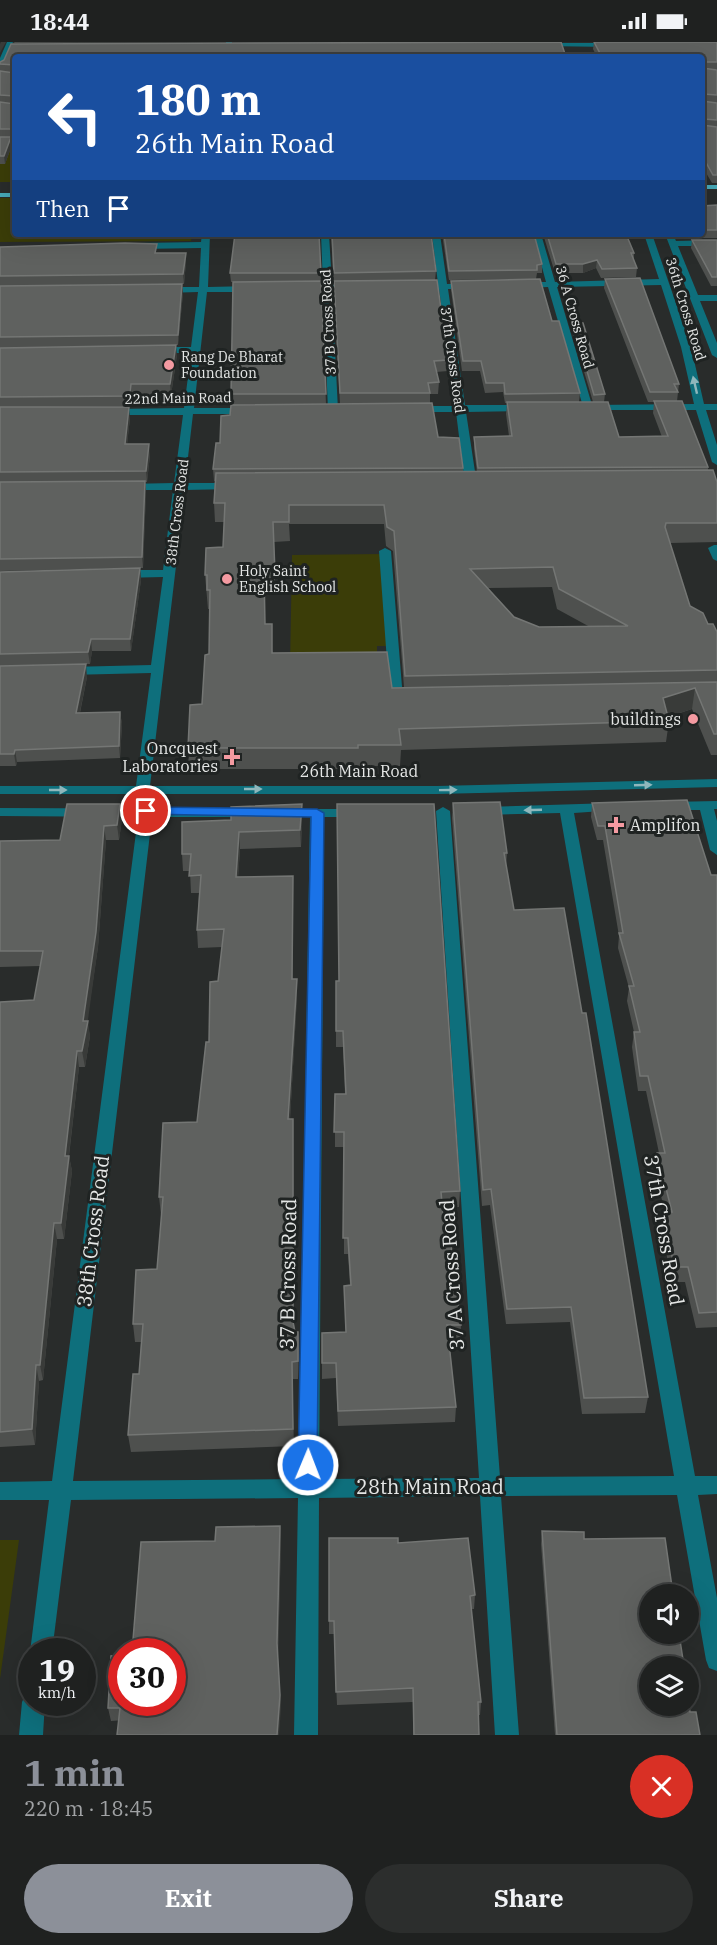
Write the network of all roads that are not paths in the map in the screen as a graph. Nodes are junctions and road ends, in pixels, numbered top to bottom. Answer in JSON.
{"nodes":[{"id":1,"x":404,"y":44,"type":"edge"},
{"id":2,"x":9,"y":45,"type":"edge"},
{"id":3,"x":231,"y":45,"type":"edge"},
{"id":4,"x":417,"y":45,"type":"edge"},
{"id":5,"x":536,"y":45,"type":"edge"},
{"id":6,"x":620,"y":45,"type":"edge"},
{"id":7,"x":217,"y":46,"type":"edge"},
{"id":8,"x":393,"y":46,"type":"edge"},
{"id":9,"x":20,"y":47,"type":"edge"},
{"id":10,"x":0,"y":66,"type":"edge"},
{"id":11,"x":325,"y":237,"type":"edge"},
{"id":12,"x":436,"y":237,"type":"edge"},
{"id":13,"x":538,"y":237,"type":"edge"},
{"id":14,"x":649,"y":237,"type":"edge"},
{"id":15,"x":670,"y":237,"type":"edge"},
{"id":16,"x":205,"y":240,"type":"edge"},
{"id":17,"x":717,"y":243,"type":"edge"},
{"id":18,"x":674,"y":244,"type":"junction"},
{"id":19,"x":125,"y":246,"type":"edge"},
{"id":20,"x":663,"y":282,"type":"junction"},
{"id":21,"x":508,"y":285,"type":"edge"},
{"id":22,"x":551,"y":285,"type":"junction"},
{"id":23,"x":442,"y":286,"type":"junction"},
{"id":24,"x":486,"y":286,"type":"edge"},
{"id":25,"x":408,"y":287,"type":"edge"},
{"id":26,"x":326,"y":288,"type":"junction"},
{"id":27,"x":361,"y":288,"type":"edge"},
{"id":28,"x":259,"y":289,"type":"edge"},
{"id":29,"x":293,"y":289,"type":"edge"},
{"id":30,"x":156,"y":290,"type":"edge"},
{"id":31,"x":203,"y":290,"type":"junction"},
{"id":32,"x":694,"y":298,"type":"junction"},
{"id":33,"x":717,"y":298,"type":"edge"},
{"id":34,"x":150,"y":350,"type":"edge"},
{"id":35,"x":196,"y":350,"type":"junction"},
{"id":36,"x":716,"y":350,"type":"edge"},
{"id":37,"x":717,"y":407,"type":"edge"},
{"id":38,"x":542,"y":408,"type":"edge"},
{"id":39,"x":576,"y":408,"type":"edge"},
{"id":40,"x":588,"y":408,"type":"junction"},
{"id":41,"x":700,"y":408,"type":"junction"},
{"id":42,"x":402,"y":409,"type":"edge"},
{"id":43,"x":460,"y":409,"type":"junction"},
{"id":44,"x":345,"y":410,"type":"edge"},
{"id":45,"x":189,"y":411,"type":"junction"},
{"id":46,"x":255,"y":411,"type":"edge"},
{"id":47,"x":94,"y":412,"type":"edge"},
{"id":48,"x":717,"y":462,"type":"edge"},
{"id":49,"x":471,"y":485,"type":"edge"},
{"id":50,"x":180,"y":486,"type":"junction"},
{"id":51,"x":250,"y":486,"type":"edge"},
{"id":52,"x":108,"y":487,"type":"edge"},
{"id":53,"x":385,"y":551,"type":"dead end"},
{"id":54,"x":169,"y":573,"type":"junction"},
{"id":55,"x":113,"y":575,"type":"edge"},
{"id":56,"x":158,"y":669,"type":"junction"},
{"id":57,"x":56,"y":671,"type":"edge"},
{"id":58,"x":421,"y":702,"type":"edge"},
{"id":59,"x":717,"y":783,"type":"edge"},
{"id":60,"x":143,"y":789,"type":"junction"},
{"id":61,"x":0,"y":790,"type":"edge"},
{"id":62,"x":712,"y":805,"type":"edge"},
{"id":63,"x":660,"y":806,"type":"edge"},
{"id":64,"x":624,"y":807,"type":"edge"},
{"id":65,"x":566,"y":808,"type":"junction"},
{"id":66,"x":146,"y":811,"type":"junction"},
{"id":67,"x":0,"y":812,"type":"edge"},
{"id":68,"x":317,"y":813,"type":"junction"},
{"id":69,"x":375,"y":813,"type":"edge"},
{"id":70,"x":717,"y":850,"type":"edge"},
{"id":71,"x":686,"y":1485,"type":"junction"},
{"id":72,"x":717,"y":1485,"type":"edge"},
{"id":73,"x":489,"y":1487,"type":"junction"},
{"id":74,"x":307,"y":1488,"type":"junction"},
{"id":75,"x":60,"y":1490,"type":"junction"},
{"id":76,"x":0,"y":1491,"type":"edge"},
{"id":77,"x":42,"y":1638,"type":"edge"},
{"id":78,"x":717,"y":1660,"type":"edge"},
{"id":79,"x":33,"y":1716,"type":"edge"},
{"id":80,"x":31,"y":1735,"type":"edge"},
{"id":81,"x":306,"y":1735,"type":"edge"},
{"id":82,"x":507,"y":1735,"type":"edge"}],
"edges":[{"from":1,"to":4,"type":"street"},
{"from":1,"to":8,"type":"street"},
{"from":2,"to":9,"type":"street"},
{"from":2,"to":10,"type":"street"},
{"from":3,"to":7,"type":"street"},
{"from":5,"to":6,"type":"street"},
{"from":11,"to":26,"type":"street","name":"37 B Cross Road"},
{"from":12,"to":23,"type":"street","name":"37th Cross Road"},
{"from":13,"to":22,"type":"street","name":"36 A Cross Road"},
{"from":14,"to":20,"type":"street","name":"36th Cross Road"},
{"from":15,"to":18,"type":"street","name":"36th Cross Road"},
{"from":16,"to":19,"type":"street"},
{"from":16,"to":31,"type":"street","name":"38th Cross Road"},
{"from":17,"to":18,"type":"street"},
{"from":18,"to":32,"type":"street","name":"36th Cross Road"},
{"from":20,"to":22,"type":"street"},
{"from":41,"to":20,"type":"street","name":"36th Cross Road","one_way":true},
{"from":21,"to":22,"type":"street"},
{"from":22,"to":40,"type":"street","name":"36 A Cross Road"},
{"from":23,"to":24,"type":"street"},
{"from":23,"to":25,"type":"street"},
{"from":23,"to":43,"type":"street","name":"37th Cross Road"},
{"from":26,"to":27,"type":"street"},
{"from":26,"to":29,"type":"street"},
{"from":26,"to":44,"type":"street","name":"37 B Cross Road"},
{"from":28,"to":31,"type":"street"},
{"from":30,"to":31,"type":"street"},
{"from":31,"to":35,"type":"street","name":"38th Cross Road"},
{"from":32,"to":33,"type":"street"},
{"from":32,"to":36,"type":"street","name":"36th Cross Road"},
{"from":34,"to":35,"type":"street"},
{"from":35,"to":45,"type":"street","name":"38th Cross Road"},
{"from":37,"to":41,"type":"street"},
{"from":38,"to":43,"type":"street"},
{"from":39,"to":40,"type":"street"},
{"from":40,"to":41,"type":"street"},
{"from":41,"to":48,"type":"street","name":"36th Cross Road"},
{"from":42,"to":43,"type":"street"},
{"from":43,"to":49,"type":"street","name":"37th Cross Road"},
{"from":45,"to":46,"type":"street","name":"22nd Main Road"},
{"from":45,"to":47,"type":"street","name":"22nd Main Road"},
{"from":45,"to":50,"type":"street","name":"38th Cross Road"},
{"from":50,"to":51,"type":"street"},
{"from":50,"to":52,"type":"street"},
{"from":50,"to":54,"type":"street","name":"38th Cross Road"},
{"from":53,"to":58,"type":"street"},
{"from":54,"to":55,"type":"street"},
{"from":54,"to":56,"type":"street","name":"38th Cross Road"},
{"from":56,"to":57,"type":"street"},
{"from":56,"to":60,"type":"street","name":"38th Cross Road"},
{"from":60,"to":59,"type":"street","name":"26th Main Road","one_way":true},
{"from":61,"to":60,"type":"street","name":"26th Main Road","one_way":true},
{"from":62,"to":63,"type":"street"},
{"from":62,"to":70,"type":"street"},
{"from":64,"to":65,"type":"street"},
{"from":65,"to":71,"type":"street","name":"37th Cross Road"},
{"from":65,"to":73,"type":"street","name":"37 A Cross Road","one_way":true},
{"from":66,"to":67,"type":"street"},
{"from":66,"to":68,"type":"street"},
{"from":66,"to":75,"type":"street","name":"38th Cross Road"},
{"from":68,"to":69,"type":"street"},
{"from":68,"to":74,"type":"street","name":"37 B Cross Road"},
{"from":71,"to":72,"type":"street","name":"28th Main Road"},
{"from":71,"to":73,"type":"street","name":"28th Main Road"},
{"from":71,"to":78,"type":"street","name":"37th Cross Road"},
{"from":73,"to":74,"type":"street","name":"28th Main Road"},
{"from":73,"to":82,"type":"street","name":"37 A Cross Road"},
{"from":74,"to":75,"type":"street","name":"28th Main Road"},
{"from":74,"to":81,"type":"street","name":"37 B Cross Road"},
{"from":75,"to":76,"type":"street","name":"28th Main Road"},
{"from":75,"to":77,"type":"street","name":"38th Cross Road"},
{"from":79,"to":80,"type":"street"}]}
